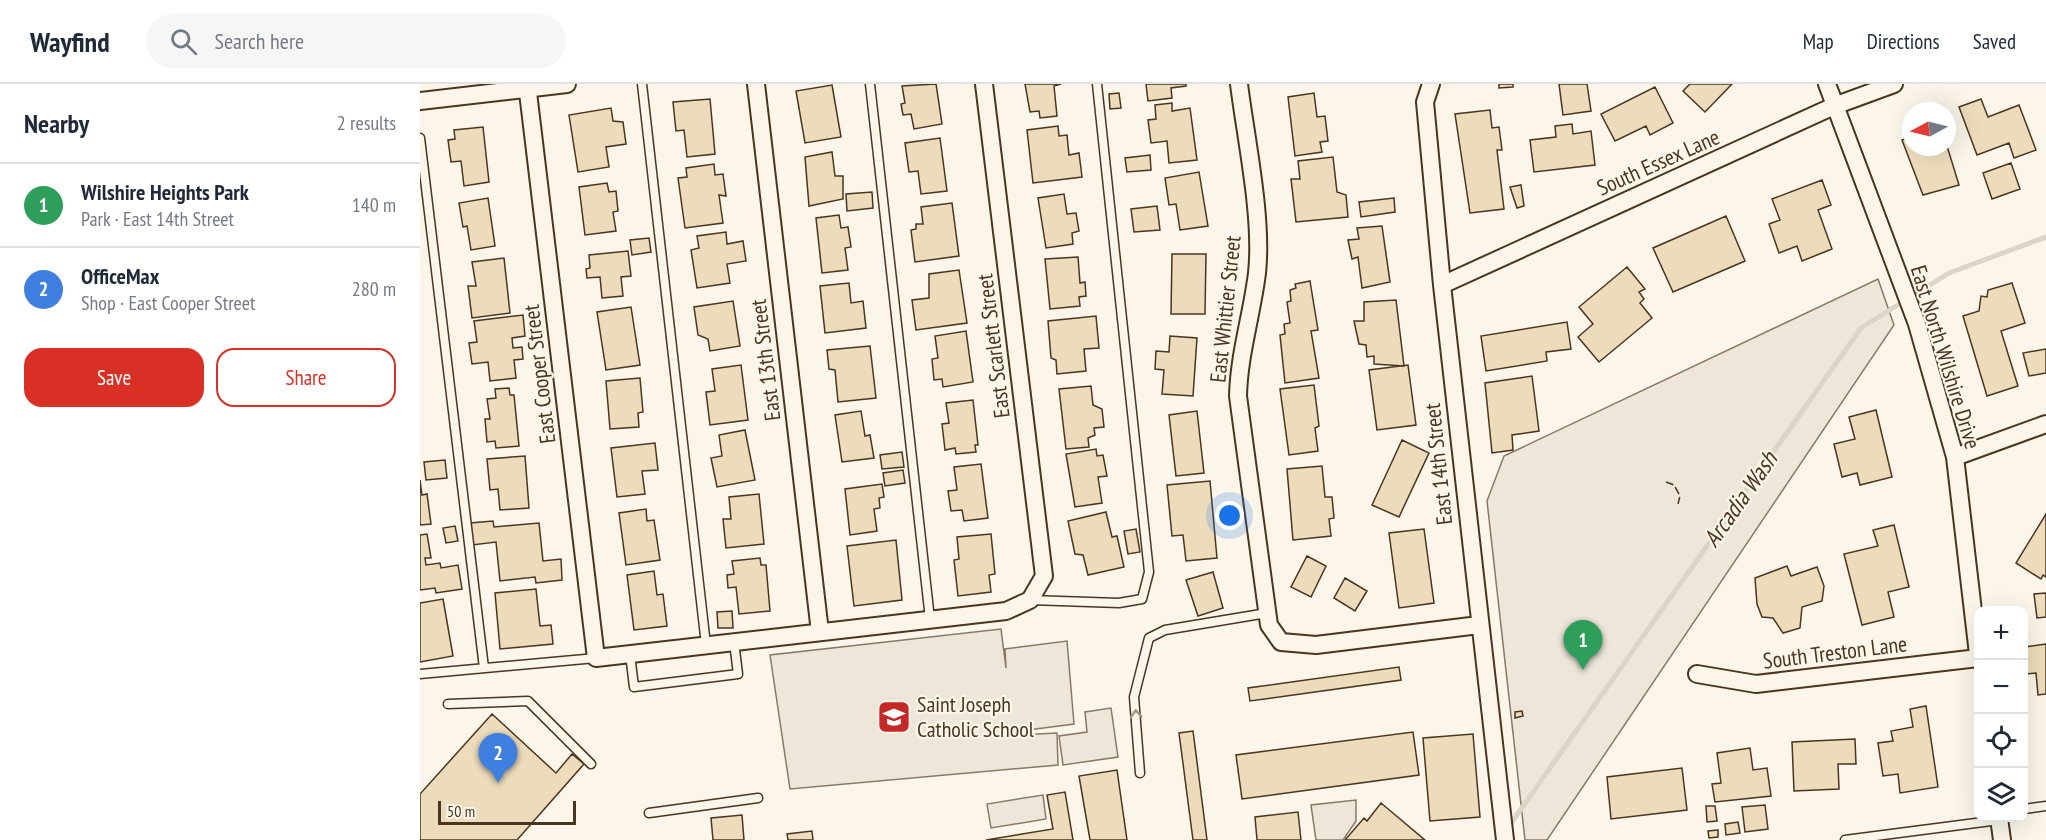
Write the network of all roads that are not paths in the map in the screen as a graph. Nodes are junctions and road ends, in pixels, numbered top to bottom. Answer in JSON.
{"nodes":[{"id":1,"x":567,"y":84,"type":"edge"},
{"id":2,"x":642,"y":84,"type":"edge"},
{"id":3,"x":756,"y":84,"type":"edge"},
{"id":4,"x":870,"y":84,"type":"edge"},
{"id":5,"x":984,"y":84,"type":"edge"},
{"id":6,"x":1096,"y":84,"type":"edge"},
{"id":7,"x":1239,"y":84,"type":"edge"},
{"id":8,"x":1431,"y":84,"type":"edge"},
{"id":9,"x":1827,"y":84,"type":"edge"},
{"id":10,"x":1894,"y":84,"type":"edge"},
{"id":11,"x":527,"y":87,"type":"edge"},
{"id":12,"x":420,"y":101,"type":"edge"},
{"id":13,"x":1834,"y":106,"type":"junction"},
{"id":14,"x":420,"y":138,"type":"edge"},
{"id":15,"x":1442,"y":285,"type":"junction"},
{"id":16,"x":2046,"y":424,"type":"edge"},
{"id":17,"x":1955,"y":457,"type":"junction"},
{"id":18,"x":1030,"y":600,"type":"junction"},
{"id":19,"x":1267,"y":614,"type":"junction"},
{"id":20,"x":930,"y":619,"type":"junction"},
{"id":21,"x":1974,"y":621,"type":"edge"},
{"id":22,"x":1479,"y":625,"type":"junction"},
{"id":23,"x":820,"y":632,"type":"junction"},
{"id":24,"x":734,"y":642,"type":"junction"},
{"id":25,"x":706,"y":645,"type":"junction"},
{"id":26,"x":630,"y":654,"type":"junction"},
{"id":27,"x":1974,"y":657,"type":"edge"},
{"id":28,"x":596,"y":658,"type":"junction"},
{"id":29,"x":484,"y":668,"type":"junction"},
{"id":30,"x":420,"y":674,"type":"edge"},
{"id":31,"x":1697,"y":674,"type":"dead end"},
{"id":32,"x":448,"y":704,"type":"dead end"},
{"id":33,"x":591,"y":764,"type":"dead end"},
{"id":34,"x":1140,"y":772,"type":"dead end"},
{"id":35,"x":758,"y":798,"type":"dead end"},
{"id":36,"x":2046,"y":806,"type":"edge"},
{"id":37,"x":2028,"y":808,"type":"edge"},
{"id":38,"x":649,"y":813,"type":"dead end"},
{"id":39,"x":1977,"y":822,"type":"edge"},
{"id":40,"x":1999,"y":822,"type":"edge"},
{"id":41,"x":1504,"y":840,"type":"edge"},
{"id":42,"x":1845,"y":840,"type":"edge"},
{"id":43,"x":2002,"y":840,"type":"edge"}],
"edges":[{"from":1,"to":11,"type":"street"},
{"from":2,"to":25,"type":"lane"},
{"from":3,"to":23,"type":"street","name":"East 13th Street"},
{"from":4,"to":20,"type":"lane"},
{"from":5,"to":18,"type":"street","name":"East Scarlett Street"},
{"from":6,"to":18,"type":"lane"},
{"from":7,"to":19,"type":"street","name":"East Whittier Street"},
{"from":8,"to":15,"type":"street","name":"East 14th Street"},
{"from":9,"to":13,"type":"street","name":"East North Wilshire Drive"},
{"from":10,"to":13,"type":"street","name":"South Essex Lane"},
{"from":11,"to":12,"type":"street"},
{"from":11,"to":28,"type":"street","name":"East Cooper Street"},
{"from":13,"to":15,"type":"street","name":"South Essex Lane"},
{"from":13,"to":17,"type":"street","name":"East North Wilshire Drive"},
{"from":14,"to":29,"type":"lane"},
{"from":15,"to":22,"type":"street","name":"East 14th Street"},
{"from":16,"to":17,"type":"street"},
{"from":17,"to":21,"type":"street","name":"East North Wilshire Drive"},
{"from":18,"to":20,"type":"street"},
{"from":19,"to":22,"type":"street","name":"East Whittier Street"},
{"from":34,"to":19,"type":"lane","one_way":true},
{"from":20,"to":23,"type":"street"},
{"from":22,"to":41,"type":"street","name":"East 14th Street"},
{"from":23,"to":24,"type":"street"},
{"from":24,"to":25,"type":"street"},
{"from":24,"to":26,"type":"lane"},
{"from":25,"to":26,"type":"street"},
{"from":26,"to":28,"type":"street"},
{"from":27,"to":31,"type":"street","name":"South Treston Lane"},
{"from":28,"to":29,"type":"lane"},
{"from":29,"to":30,"type":"lane"},
{"from":32,"to":33,"type":"lane"},
{"from":35,"to":38,"type":"lane"},
{"from":36,"to":37,"type":"lane"},
{"from":39,"to":42,"type":"lane"},
{"from":40,"to":43,"type":"street"}]}
